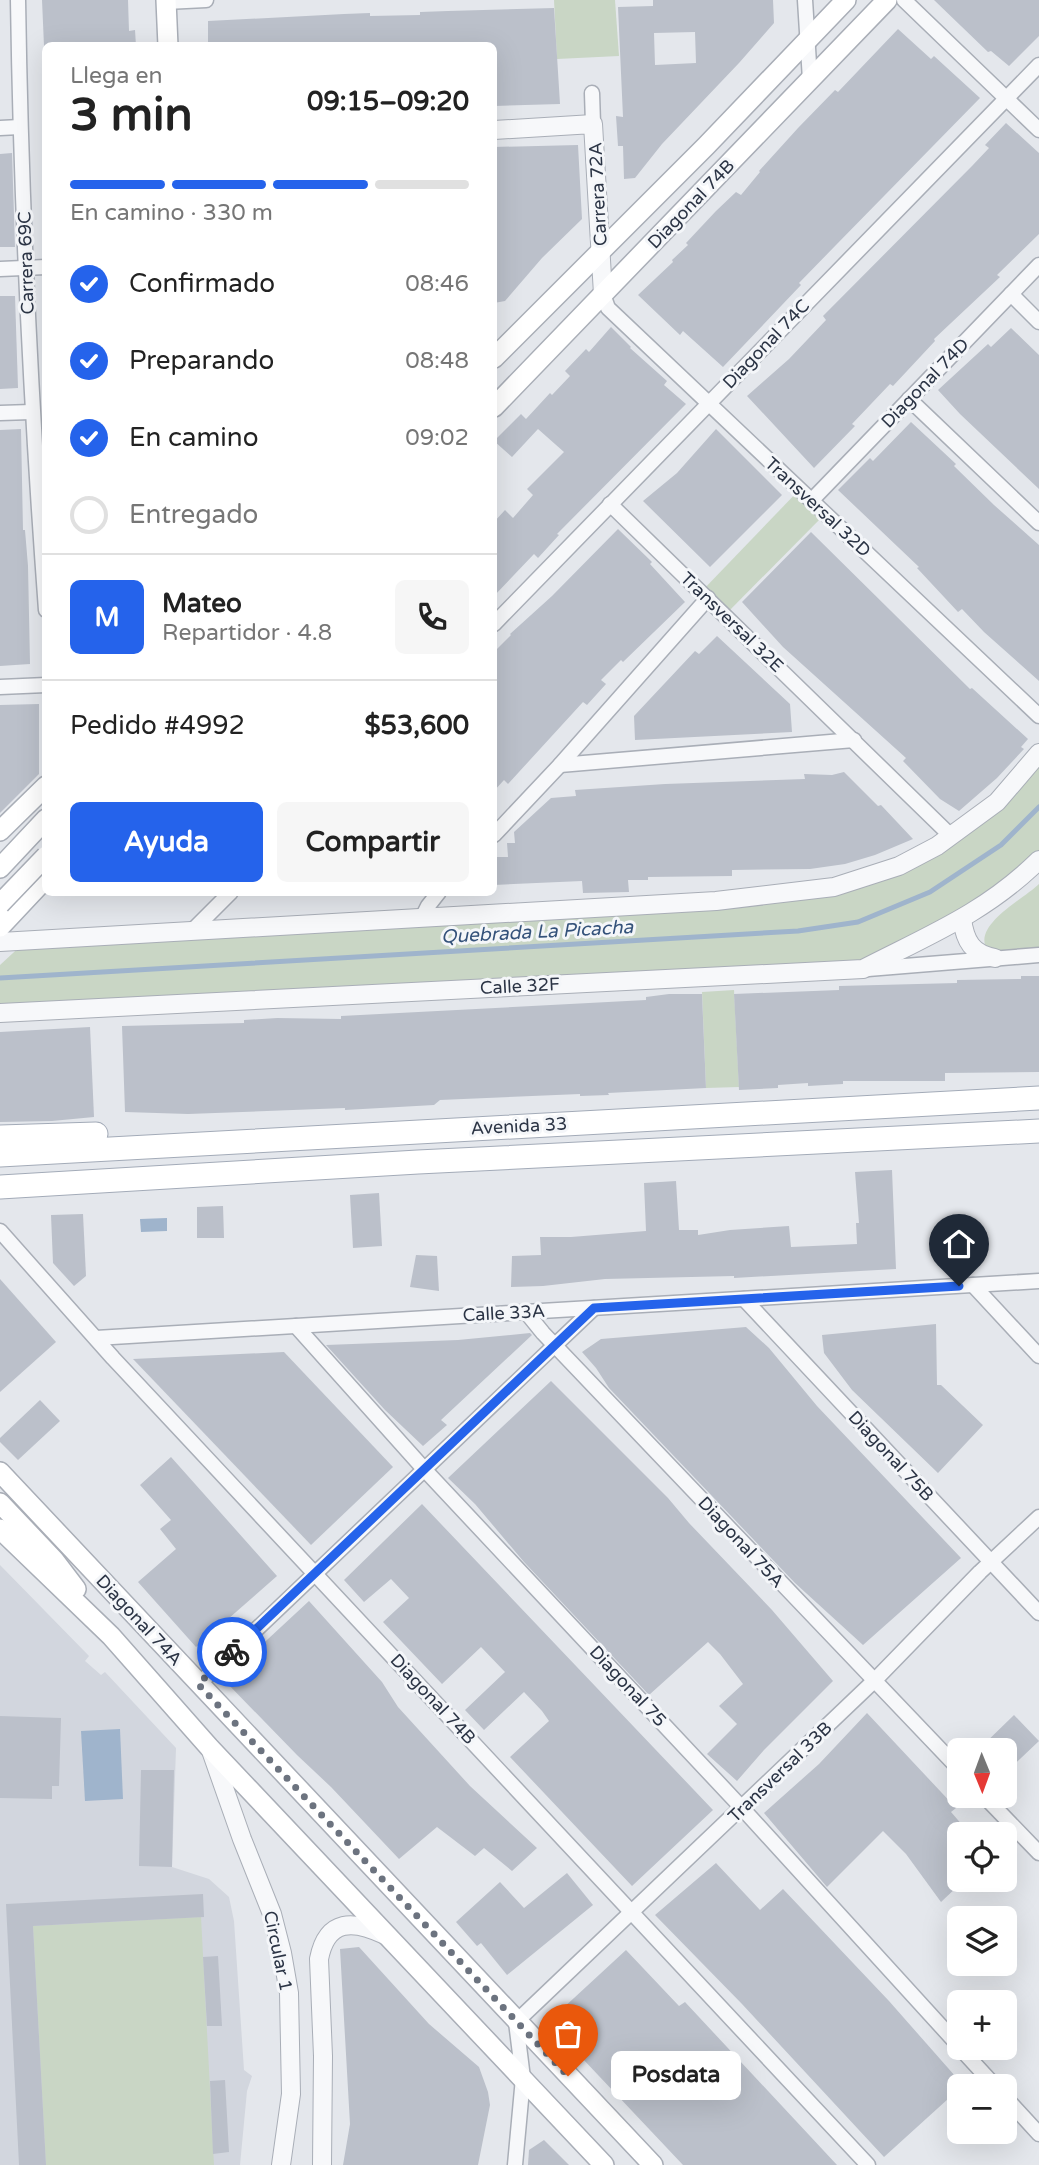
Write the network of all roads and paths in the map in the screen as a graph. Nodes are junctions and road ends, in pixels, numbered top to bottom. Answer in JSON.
{"nodes":[{"id":1,"x":18,"y":0,"type":"edge"},
{"id":2,"x":206,"y":0,"type":"edge"},
{"id":3,"x":805,"y":0,"type":"edge"},
{"id":4,"x":846,"y":0,"type":"edge"},
{"id":5,"x":887,"y":0,"type":"edge"},
{"id":6,"x":904,"y":0,"type":"edge"},
{"id":7,"x":166,"y":1,"type":"edge"},
{"id":8,"x":807,"y":40,"type":"junction"},
{"id":9,"x":168,"y":42,"type":"edge"},
{"id":10,"x":1039,"y":65,"type":"edge"},
{"id":11,"x":810,"y":80,"type":"junction"},
{"id":12,"x":592,"y":93,"type":"dead end"},
{"id":13,"x":1006,"y":98,"type":"junction"},
{"id":14,"x":593,"y":124,"type":"junction"},
{"id":15,"x":20,"y":127,"type":"junction"},
{"id":16,"x":0,"y":128,"type":"edge"},
{"id":17,"x":497,"y":130,"type":"edge"},
{"id":18,"x":1039,"y":130,"type":"edge"},
{"id":19,"x":601,"y":250,"type":"junction"},
{"id":20,"x":1039,"y":265,"type":"edge"},
{"id":21,"x":42,"y":267,"type":"edge"},
{"id":22,"x":27,"y":268,"type":"junction"},
{"id":23,"x":0,"y":269,"type":"edge"},
{"id":24,"x":603,"y":294,"type":"junction"},
{"id":25,"x":1012,"y":294,"type":"junction"},
{"id":26,"x":1039,"y":322,"type":"edge"},
{"id":27,"x":497,"y":355,"type":"edge"},
{"id":28,"x":909,"y":399,"type":"junction"},
{"id":29,"x":709,"y":403,"type":"junction"},
{"id":30,"x":497,"y":404,"type":"edge"},
{"id":31,"x":31,"y":412,"type":"junction"},
{"id":32,"x":0,"y":413,"type":"edge"},
{"id":33,"x":811,"y":500,"type":"junction"},
{"id":34,"x":610,"y":504,"type":"junction"},
{"id":35,"x":1039,"y":523,"type":"edge"},
{"id":36,"x":42,"y":557,"type":"edge"},
{"id":37,"x":708,"y":598,"type":"junction"},
{"id":38,"x":497,"y":621,"type":"edge"},
{"id":39,"x":42,"y":685,"type":"edge"},
{"id":40,"x":0,"y":687,"type":"edge"},
{"id":41,"x":1039,"y":716,"type":"edge"},
{"id":42,"x":853,"y":740,"type":"junction"},
{"id":43,"x":1039,"y":754,"type":"edge"},
{"id":44,"x":560,"y":765,"type":"junction"},
{"id":45,"x":42,"y":790,"type":"edge"},
{"id":46,"x":42,"y":823,"type":"edge"},
{"id":47,"x":0,"y":831,"type":"edge"},
{"id":48,"x":497,"y":832,"type":"edge"},
{"id":49,"x":951,"y":836,"type":"junction"},
{"id":50,"x":42,"y":860,"type":"edge"},
{"id":51,"x":1039,"y":860,"type":"edge"},
{"id":52,"x":0,"y":868,"type":"edge"},
{"id":53,"x":0,"y":881,"type":"edge"},
{"id":54,"x":42,"y":882,"type":"edge"},
{"id":55,"x":31,"y":894,"type":"junction"},
{"id":56,"x":227,"y":896,"type":"edge"},
{"id":57,"x":436,"y":896,"type":"edge"},
{"id":58,"x":0,"y":904,"type":"edge"},
{"id":59,"x":423,"y":916,"type":"junction"},
{"id":60,"x":962,"y":919,"type":"junction"},
{"id":61,"x":0,"y":928,"type":"edge"},
{"id":62,"x":192,"y":931,"type":"junction"},
{"id":63,"x":0,"y":942,"type":"edge"},
{"id":64,"x":1039,"y":955,"type":"edge"},
{"id":65,"x":995,"y":958,"type":"junction"},
{"id":66,"x":863,"y":969,"type":"junction"},
{"id":67,"x":0,"y":1013,"type":"edge"},
{"id":68,"x":1039,"y":1098,"type":"edge"},
{"id":69,"x":1039,"y":1131,"type":"edge"},
{"id":70,"x":0,"y":1137,"type":"edge"},
{"id":71,"x":271,"y":1139,"type":"junction"},
{"id":72,"x":0,"y":1155,"type":"edge"},
{"id":73,"x":238,"y":1174,"type":"junction"},
{"id":74,"x":0,"y":1187,"type":"edge"},
{"id":75,"x":0,"y":1203,"type":"edge"},
{"id":76,"x":0,"y":1231,"type":"edge"},
{"id":77,"x":1039,"y":1281,"type":"edge"},
{"id":78,"x":974,"y":1285,"type":"junction"},
{"id":79,"x":744,"y":1299,"type":"junction"},
{"id":80,"x":594,"y":1308,"type":"junction"},
{"id":81,"x":526,"y":1312,"type":"junction"},
{"id":82,"x":296,"y":1326,"type":"junction"},
{"id":83,"x":96,"y":1338,"type":"junction"},
{"id":84,"x":556,"y":1345,"type":"junction"},
{"id":85,"x":1039,"y":1356,"type":"edge"},
{"id":86,"x":424,"y":1469,"type":"junction"},
{"id":87,"x":0,"y":1472,"type":"edge"},
{"id":88,"x":0,"y":1503,"type":"edge"},
{"id":89,"x":1039,"y":1517,"type":"edge"},
{"id":90,"x":0,"y":1528,"type":"edge"},
{"id":91,"x":990,"y":1563,"type":"junction"},
{"id":92,"x":316,"y":1573,"type":"junction"},
{"id":93,"x":1039,"y":1613,"type":"edge"},
{"id":94,"x":111,"y":1636,"type":"junction"},
{"id":95,"x":875,"y":1681,"type":"junction"},
{"id":96,"x":198,"y":1684,"type":"junction"},
{"id":97,"x":209,"y":1747,"type":"junction"},
{"id":98,"x":947,"y":1756,"type":"edge"},
{"id":99,"x":742,"y":1808,"type":"junction"},
{"id":100,"x":996,"y":1808,"type":"edge"},
{"id":101,"x":1039,"y":1853,"type":"edge"},
{"id":102,"x":632,"y":1912,"type":"junction"},
{"id":103,"x":393,"y":1939,"type":"junction"},
{"id":104,"x":516,"y":2022,"type":"junction"},
{"id":105,"x":947,"y":2033,"type":"edge"},
{"id":106,"x":291,"y":2053,"type":"junction"},
{"id":107,"x":323,"y":2056,"type":"junction"},
{"id":108,"x":972,"y":2060,"type":"edge"},
{"id":109,"x":984,"y":2074,"type":"edge"},
{"id":110,"x":523,"y":2078,"type":"junction"},
{"id":111,"x":1017,"y":2110,"type":"edge"},
{"id":112,"x":1039,"y":2134,"type":"edge"},
{"id":113,"x":281,"y":2165,"type":"edge"},
{"id":114,"x":322,"y":2165,"type":"edge"},
{"id":115,"x":515,"y":2165,"type":"edge"},
{"id":116,"x":604,"y":2165,"type":"edge"},
{"id":117,"x":653,"y":2165,"type":"edge"},
{"id":118,"x":868,"y":2165,"type":"edge"}],
"edges":[{"from":1,"to":15,"type":"street","name":"Carrera 69C"},
{"from":2,"to":7,"type":"street"},
{"from":3,"to":8,"type":"street"},
{"from":4,"to":8,"type":"main road","name":"Diagonal 74B"},
{"from":5,"to":11,"type":"main road","name":"Diagonal 74B"},
{"from":6,"to":13,"type":"street"},
{"from":7,"to":9,"type":"main road"},
{"from":8,"to":11,"type":"street"},
{"from":8,"to":19,"type":"main road","name":"Diagonal 74B"},
{"from":10,"to":13,"type":"street","name":"Diagonal 74C"},
{"from":11,"to":24,"type":"main road","name":"Diagonal 74B"},
{"from":12,"to":14,"type":"street","name":"Carrera 72A"},
{"from":13,"to":18,"type":"street"},
{"from":13,"to":29,"type":"street","name":"Diagonal 74C"},
{"from":14,"to":17,"type":"street"},
{"from":14,"to":19,"type":"street","name":"Carrera 72A"},
{"from":15,"to":16,"type":"street"},
{"from":15,"to":22,"type":"street","name":"Carrera 69C"},
{"from":19,"to":24,"type":"street","name":"Carrera 72A"},
{"from":19,"to":27,"type":"main road","name":"Diagonal 74B"},
{"from":20,"to":25,"type":"street","name":"Diagonal 74D"},
{"from":21,"to":22,"type":"street"},
{"from":22,"to":23,"type":"street"},
{"from":22,"to":31,"type":"street","name":"Carrera 69C"},
{"from":24,"to":29,"type":"street","name":"Transversal 32D"},
{"from":24,"to":30,"type":"main road","name":"Diagonal 74B"},
{"from":25,"to":26,"type":"street"},
{"from":25,"to":28,"type":"street","name":"Diagonal 74D"},
{"from":28,"to":33,"type":"street","name":"Diagonal 74D"},
{"from":28,"to":35,"type":"street"},
{"from":29,"to":33,"type":"street","name":"Transversal 32D"},
{"from":29,"to":34,"type":"street","name":"Diagonal 74C"},
{"from":31,"to":32,"type":"street"},
{"from":31,"to":36,"type":"street","name":"Carrera 69C"},
{"from":33,"to":41,"type":"street","name":"Transversal 32D"},
{"from":34,"to":37,"type":"street","name":"Transversal 32E"},
{"from":34,"to":38,"type":"street","name":"Diagonal 74C"},
{"from":37,"to":42,"type":"street","name":"Transversal 32E"},
{"from":37,"to":44,"type":"street"},
{"from":39,"to":40,"type":"street"},
{"from":42,"to":44,"type":"street"},
{"from":42,"to":49,"type":"street","name":"Transversal 32E"},
{"from":43,"to":49,"type":"street"},
{"from":44,"to":48,"type":"street"},
{"from":45,"to":47,"type":"main road"},
{"from":46,"to":52,"type":"main road"},
{"from":49,"to":59,"type":"street"},
{"from":50,"to":58,"type":"main road","bridge":true},
{"from":51,"to":60,"type":"street"},
{"from":53,"to":55,"type":"main road"},
{"from":54,"to":55,"type":"main road"},
{"from":55,"to":61,"type":"main road"},
{"from":56,"to":62,"type":"street"},
{"from":57,"to":59,"type":"street"},
{"from":59,"to":62,"type":"street"},
{"from":60,"to":65,"type":"street"},
{"from":60,"to":66,"type":"street"},
{"from":62,"to":63,"type":"street"},
{"from":64,"to":65,"type":"street","name":"Calle 32F"},
{"from":65,"to":66,"type":"street","name":"Calle 32F"},
{"from":66,"to":67,"type":"street","name":"Calle 32F"},
{"from":68,"to":71,"type":"main road","name":"Avenida 33"},
{"from":69,"to":73,"type":"main road","name":"Avenida 33"},
{"from":70,"to":71,"type":"main road"},
{"from":71,"to":72,"type":"main road","name":"Avenida 33"},
{"from":73,"to":74,"type":"main road","name":"Avenida 33"},
{"from":73,"to":75,"type":"main road"},
{"from":76,"to":83,"type":"street","name":"Diagonal 74B"},
{"from":77,"to":78,"type":"street","name":"Calle 33A"},
{"from":78,"to":79,"type":"street","name":"Calle 33A"},
{"from":78,"to":85,"type":"street"},
{"from":79,"to":80,"type":"street","name":"Calle 33A"},
{"from":79,"to":91,"type":"street","name":"Diagonal 75B"},
{"from":80,"to":81,"type":"street","name":"Calle 33A"},
{"from":80,"to":84,"type":"street"},
{"from":81,"to":82,"type":"street","name":"Calle 33A"},
{"from":81,"to":84,"type":"street","name":"Diagonal 75A"},
{"from":82,"to":83,"type":"street","name":"Calle 33A"},
{"from":82,"to":86,"type":"street","name":"Diagonal 75"},
{"from":83,"to":92,"type":"street","name":"Diagonal 74B"},
{"from":84,"to":86,"type":"street"},
{"from":84,"to":95,"type":"street","name":"Diagonal 75A"},
{"from":86,"to":92,"type":"street"},
{"from":86,"to":99,"type":"street","name":"Diagonal 75"},
{"from":87,"to":96,"type":"main road","name":"Diagonal 74A"},
{"from":88,"to":94,"type":"main road"},
{"from":89,"to":91,"type":"street","name":"Transversal 33B"},
{"from":90,"to":94,"type":"main road","name":"Diagonal 74A"},
{"from":91,"to":93,"type":"street","name":"Diagonal 75B"},
{"from":91,"to":95,"type":"street","name":"Transversal 33B"},
{"from":92,"to":96,"type":"street"},
{"from":92,"to":102,"type":"street","name":"Diagonal 74B"},
{"from":94,"to":97,"type":"main road","name":"Diagonal 74A"},
{"from":95,"to":98,"type":"street","name":"Diagonal 75A"},
{"from":95,"to":99,"type":"street","name":"Transversal 33B"},
{"from":96,"to":104,"type":"main road","name":"Diagonal 74A"},
{"from":97,"to":103,"type":"main road","name":"Diagonal 74A"},
{"from":97,"to":106,"type":"street","name":"Circular 1"},
{"from":99,"to":102,"type":"street","name":"Transversal 33B"},
{"from":99,"to":105,"type":"street","name":"Diagonal 75"},
{"from":100,"to":101,"type":"street"},
{"from":102,"to":104,"type":"street","name":"Transversal 33B"},
{"from":102,"to":118,"type":"street","name":"Diagonal 74B"},
{"from":103,"to":107,"type":"street","name":"Circular 1"},
{"from":103,"to":110,"type":"main road","name":"Diagonal 74A"},
{"from":104,"to":110,"type":"street"},
{"from":104,"to":117,"type":"main road","name":"Diagonal 74A"},
{"from":106,"to":107,"type":"street"},
{"from":106,"to":113,"type":"street","name":"Circular 1"},
{"from":107,"to":114,"type":"street","name":"Circular 1"},
{"from":108,"to":109,"type":"street","name":"Diagonal 75"},
{"from":110,"to":115,"type":"street"},
{"from":110,"to":116,"type":"main road","name":"Diagonal 74A"},
{"from":111,"to":112,"type":"street"}]}
